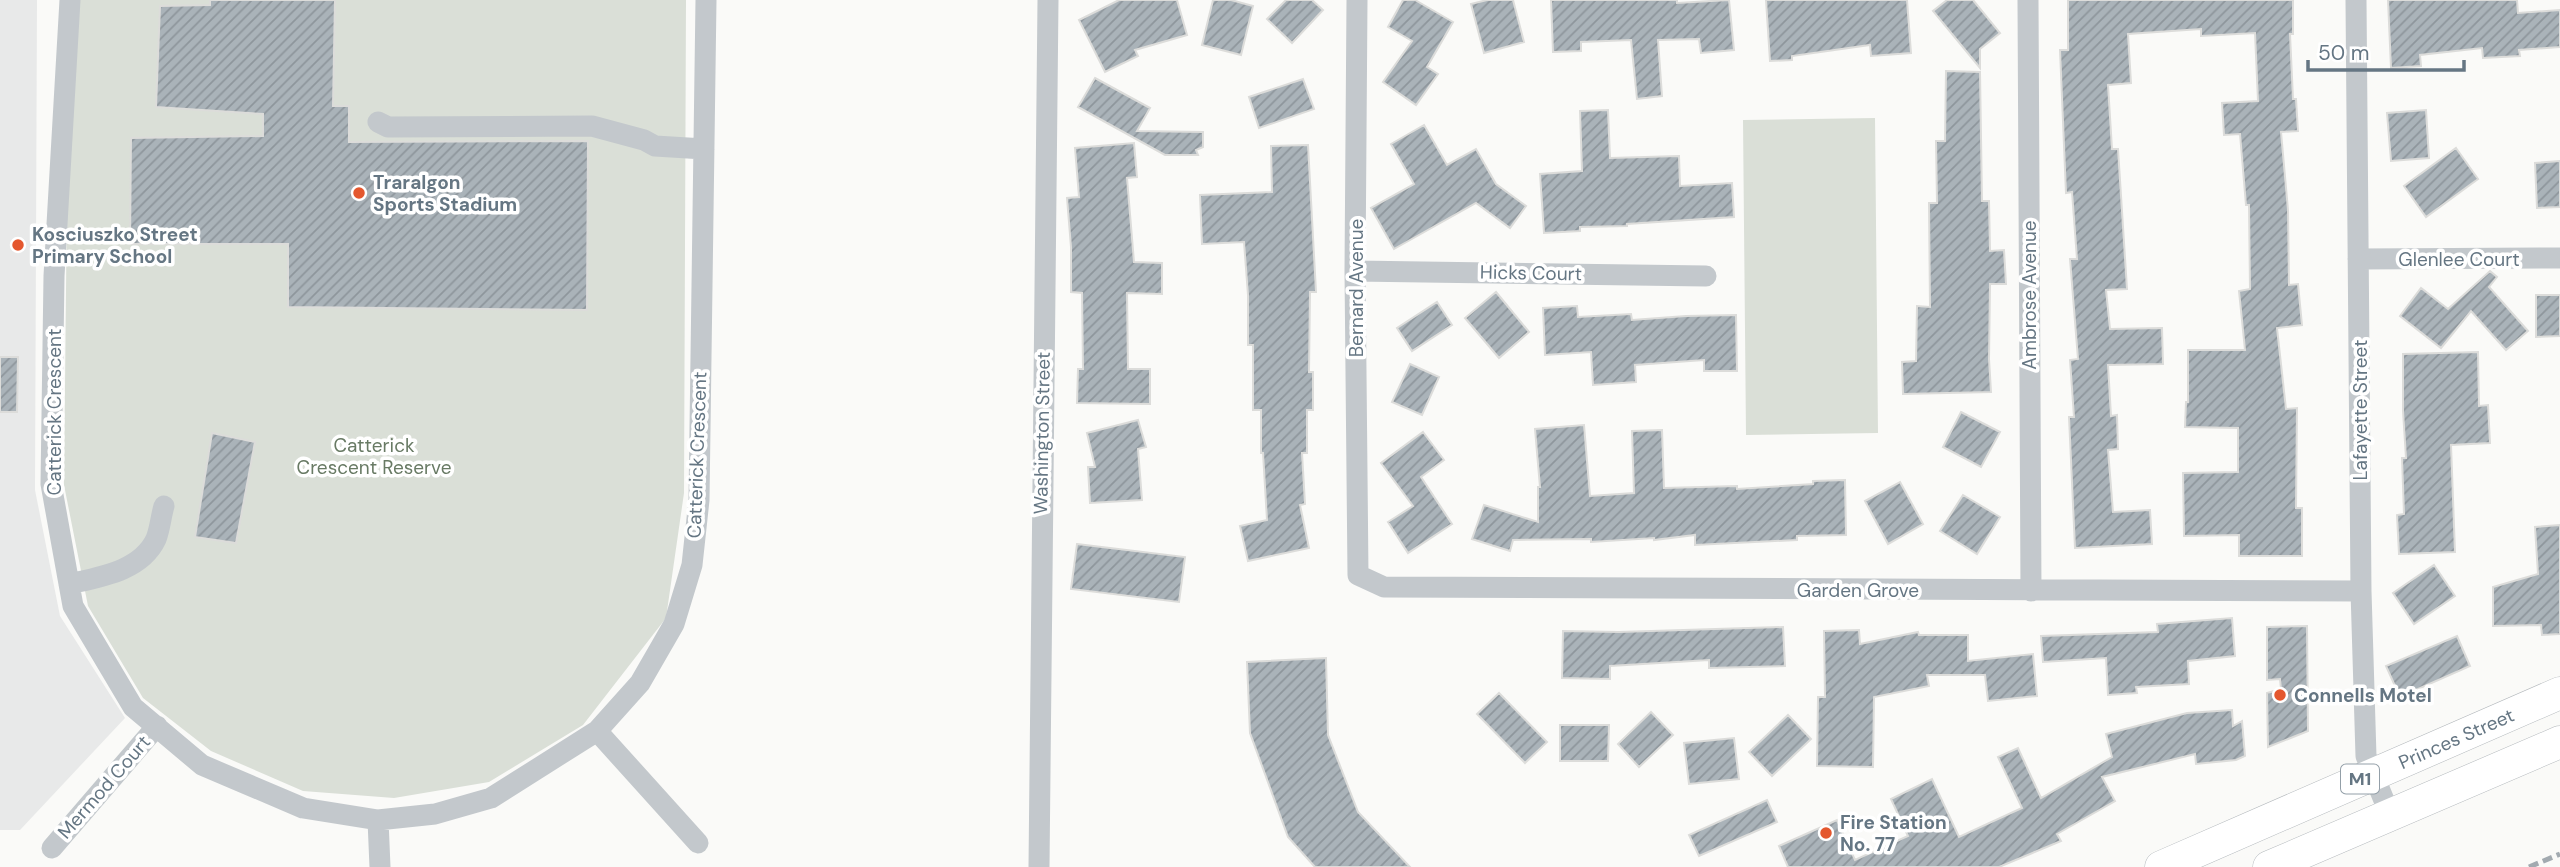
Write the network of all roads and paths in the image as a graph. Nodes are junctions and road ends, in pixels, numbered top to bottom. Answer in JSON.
{"nodes":[{"id":1,"x":70,"y":0,"type":"edge"},
{"id":2,"x":706,"y":0,"type":"edge"},
{"id":3,"x":1048,"y":0,"type":"edge"},
{"id":4,"x":1357,"y":0,"type":"edge"},
{"id":5,"x":2028,"y":0,"type":"edge"},
{"id":6,"x":2356,"y":0,"type":"edge"},
{"id":7,"x":377,"y":122,"type":"dead end"},
{"id":8,"x":704,"y":149,"type":"junction"},
{"id":9,"x":2560,"y":258,"type":"edge"},
{"id":10,"x":2358,"y":259,"type":"junction"},
{"id":11,"x":1355,"y":271,"type":"junction"},
{"id":12,"x":1706,"y":276,"type":"dead end"},
{"id":13,"x":164,"y":506,"type":"dead end"},
{"id":14,"x":1358,"y":575,"type":"joint"},
{"id":15,"x":69,"y":584,"type":"junction"},
{"id":16,"x":2031,"y":591,"type":"junction"},
{"id":17,"x":2361,"y":592,"type":"junction"},
{"id":18,"x":2560,"y":693,"type":"edge"},
{"id":19,"x":157,"y":726,"type":"junction"},
{"id":20,"x":597,"y":731,"type":"junction"},
{"id":21,"x":2560,"y":742,"type":"edge"},
{"id":22,"x":2372,"y":773,"type":"junction"},
{"id":23,"x":2390,"y":815,"type":"junction"},
{"id":24,"x":379,"y":820,"type":"junction"},
{"id":25,"x":698,"y":843,"type":"dead end"},
{"id":26,"x":52,"y":848,"type":"dead end"},
{"id":27,"x":380,"y":867,"type":"edge"},
{"id":28,"x":1039,"y":867,"type":"edge"},
{"id":29,"x":2161,"y":867,"type":"edge"},
{"id":30,"x":2269,"y":867,"type":"edge"}],
"edges":[{"from":1,"to":15,"type":"street","name":"Catterick Crescent"},
{"from":2,"to":8,"type":"street","name":"Catterick Crescent"},
{"from":3,"to":28,"type":"street","name":"Washington Street"},
{"from":4,"to":11,"type":"street","name":"Bernard Avenue"},
{"from":5,"to":16,"type":"street","name":"Ambrose Avenue"},
{"from":6,"to":10,"type":"street","name":"Lafayette Street"},
{"from":7,"to":8,"type":"street"},
{"from":8,"to":20,"type":"street","name":"Catterick Crescent"},
{"from":9,"to":10,"type":"street","name":"Glenlee Court"},
{"from":10,"to":17,"type":"street","name":"Lafayette Street"},
{"from":11,"to":12,"type":"street","name":"Hicks Court"},
{"from":11,"to":14,"type":"street","name":"Bernard Avenue"},
{"from":13,"to":15,"type":"street"},
{"from":14,"to":16,"type":"street","name":"Garden Grove"},
{"from":15,"to":19,"type":"street","name":"Catterick Crescent"},
{"from":16,"to":17,"type":"street","name":"Garden Grove"},
{"from":17,"to":22,"type":"street","name":"Lafayette Street"},
{"from":18,"to":22,"type":"highway","name":"Princes Street","number":"M1"},
{"from":19,"to":24,"type":"street","name":"Catterick Crescent"},
{"from":19,"to":26,"type":"street","name":"Mermod Court"},
{"from":20,"to":24,"type":"street","name":"Catterick Crescent"},
{"from":20,"to":25,"type":"street"},
{"from":21,"to":23,"type":"highway","number":"M1"},
{"from":22,"to":23,"type":"street","name":"Lafayette Street"},
{"from":22,"to":29,"type":"highway","name":"Princes Street","number":"M1"},
{"from":23,"to":30,"type":"highway","number":"M1"},
{"from":24,"to":27,"type":"street"}]}
